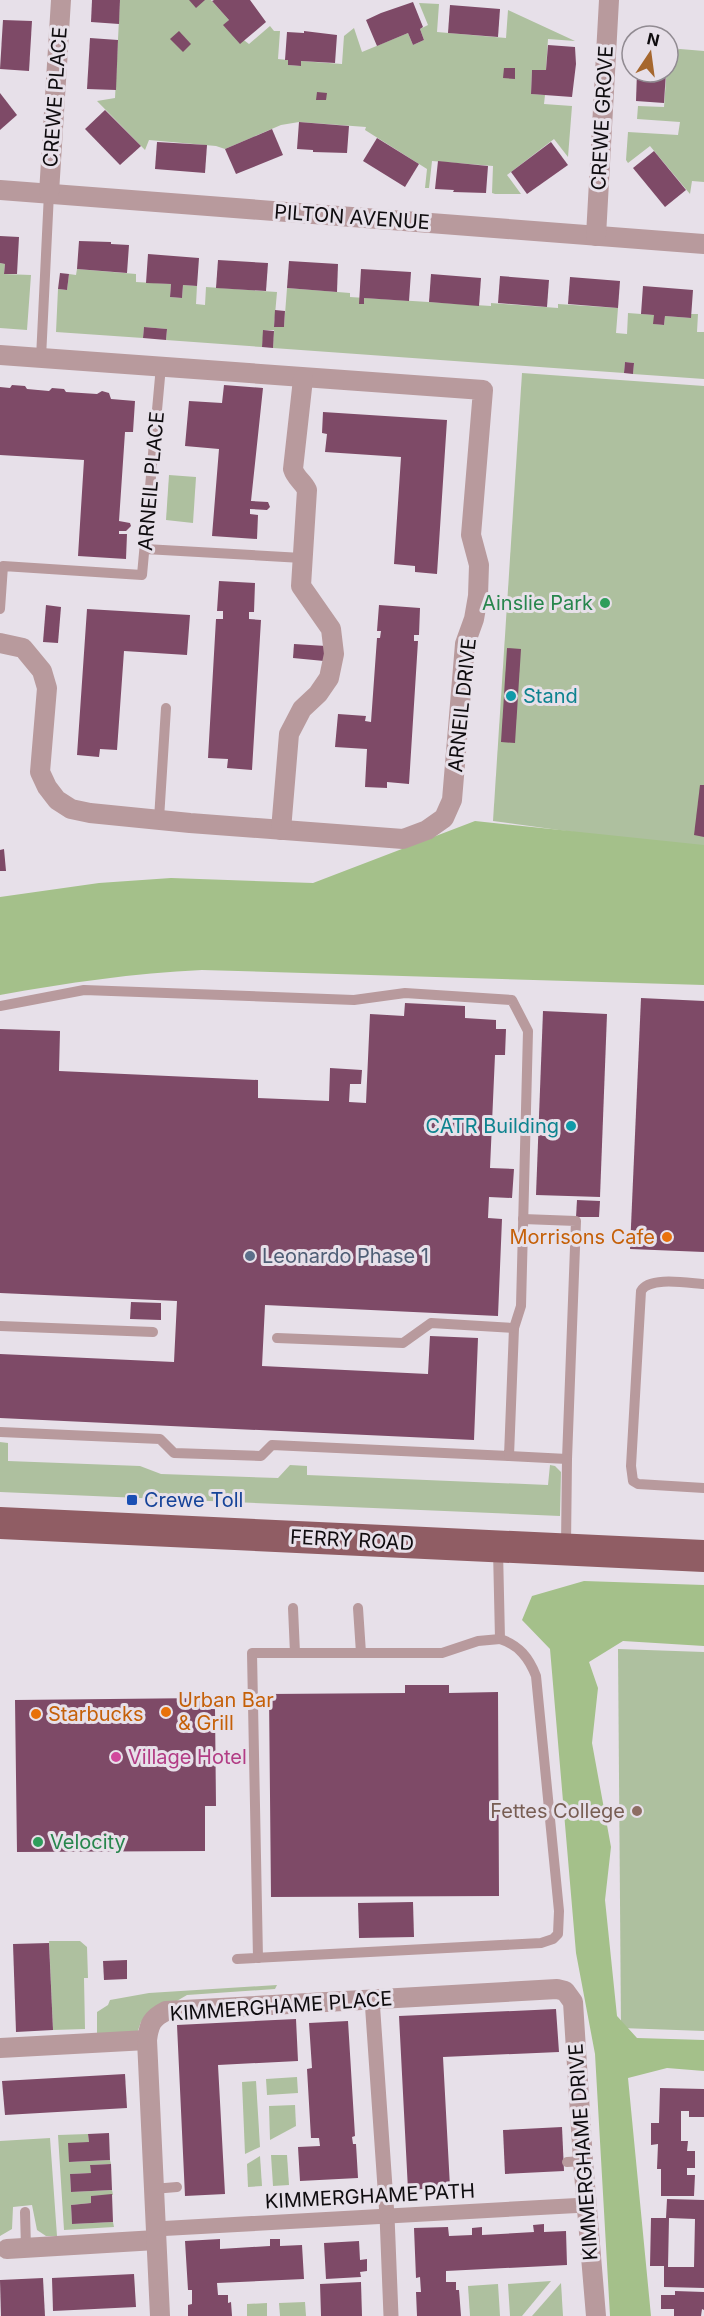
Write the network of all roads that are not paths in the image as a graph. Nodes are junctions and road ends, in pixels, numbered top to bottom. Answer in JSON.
{"nodes":[{"id":1,"x":61,"y":0,"type":"edge"},
{"id":2,"x":609,"y":0,"type":"edge"},
{"id":3,"x":0,"y":190,"type":"edge"},
{"id":4,"x":49,"y":193,"type":"junction"},
{"id":5,"x":596,"y":236,"type":"junction"},
{"id":6,"x":704,"y":244,"type":"edge"},
{"id":7,"x":0,"y":355,"type":"edge"},
{"id":8,"x":40,"y":358,"type":"junction"},
{"id":9,"x":161,"y":366,"type":"junction"},
{"id":10,"x":303,"y":378,"type":"junction"},
{"id":11,"x":145,"y":549,"type":"junction"},
{"id":12,"x":302,"y":558,"type":"junction"},
{"id":13,"x":0,"y":609,"type":"edge"},
{"id":14,"x":0,"y":643,"type":"edge"},
{"id":15,"x":166,"y":708,"type":"dead end"},
{"id":16,"x":159,"y":819,"type":"junction"},
{"id":17,"x":281,"y":830,"type":"junction"},
{"id":18,"x":0,"y":1006,"type":"edge"},
{"id":19,"x":523,"y":1219,"type":"junction"},
{"id":20,"x":704,"y":1284,"type":"edge"},
{"id":21,"x":0,"y":1326,"type":"edge"},
{"id":22,"x":514,"y":1328,"type":"junction"},
{"id":23,"x":153,"y":1332,"type":"dead end"},
{"id":24,"x":277,"y":1338,"type":"dead end"},
{"id":25,"x":0,"y":1432,"type":"edge"},
{"id":26,"x":509,"y":1455,"type":"junction"},
{"id":27,"x":567,"y":1459,"type":"junction"},
{"id":28,"x":704,"y":1488,"type":"edge"},
{"id":29,"x":0,"y":1523,"type":"edge"},
{"id":30,"x":498,"y":1547,"type":"junction"},
{"id":31,"x":567,"y":1550,"type":"junction"},
{"id":32,"x":704,"y":1556,"type":"edge"},
{"id":33,"x":293,"y":1608,"type":"dead end"},
{"id":34,"x":358,"y":1608,"type":"dead end"},
{"id":35,"x":500,"y":1639,"type":"junction"},
{"id":36,"x":295,"y":1653,"type":"junction"},
{"id":37,"x":361,"y":1653,"type":"junction"},
{"id":38,"x":258,"y":1958,"type":"junction"},
{"id":39,"x":237,"y":1959,"type":"dead end"},
{"id":40,"x":564,"y":1991,"type":"joint"},
{"id":41,"x":372,"y":1999,"type":"junction"},
{"id":42,"x":147,"y":2040,"type":"junction"},
{"id":43,"x":0,"y":2048,"type":"edge"},
{"id":44,"x":177,"y":2187,"type":"dead end"},
{"id":45,"x":153,"y":2189,"type":"junction"},
{"id":46,"x":586,"y":2205,"type":"junction"},
{"id":47,"x":25,"y":2211,"type":"dead end"},
{"id":48,"x":387,"y":2216,"type":"junction"},
{"id":49,"x":156,"y":2235,"type":"junction"},
{"id":50,"x":16,"y":2248,"type":"joint"},
{"id":51,"x":160,"y":2316,"type":"edge"},
{"id":52,"x":391,"y":2316,"type":"edge"},
{"id":53,"x":597,"y":2316,"type":"edge"}],
"edges":[{"from":1,"to":4,"type":"street","name":"CREWE PLACE"},
{"from":2,"to":5,"type":"street","name":"CREWE GROVE"},
{"from":3,"to":4,"type":"street","name":"PILTON AVENUE"},
{"from":4,"to":5,"type":"street","name":"PILTON AVENUE"},
{"from":4,"to":8,"type":"lane"},
{"from":5,"to":6,"type":"street","name":"PILTON AVENUE"},
{"from":7,"to":8,"type":"street"},
{"from":8,"to":9,"type":"street"},
{"from":9,"to":10,"type":"street","name":"ARNEIL DRIVE"},
{"from":9,"to":11,"type":"lane","name":"ARNEIL PLACE"},
{"from":10,"to":12,"type":"street"},
{"from":10,"to":17,"type":"street","name":"ARNEIL DRIVE"},
{"from":11,"to":12,"type":"lane"},
{"from":11,"to":13,"type":"lane","name":"ARNEIL PLACE"},
{"from":12,"to":17,"type":"street"},
{"from":14,"to":16,"type":"street","name":"ARNEIL DRIVE"},
{"from":15,"to":16,"type":"lane"},
{"from":16,"to":17,"type":"street","name":"ARNEIL DRIVE"},
{"from":18,"to":19,"type":"lane"},
{"from":19,"to":22,"type":"lane"},
{"from":19,"to":27,"type":"lane"},
{"from":20,"to":28,"type":"lane"},
{"from":21,"to":23,"type":"lane"},
{"from":22,"to":24,"type":"lane"},
{"from":22,"to":26,"type":"lane"},
{"from":25,"to":26,"type":"lane"},
{"from":26,"to":27,"type":"lane"},
{"from":27,"to":31,"type":"lane"},
{"from":29,"to":30,"type":"main road","name":"FERRY ROAD"},
{"from":30,"to":31,"type":"main road","name":"FERRY ROAD"},
{"from":30,"to":35,"type":"lane"},
{"from":31,"to":32,"type":"main road","name":"FERRY ROAD"},
{"from":33,"to":36,"type":"lane"},
{"from":34,"to":37,"type":"lane"},
{"from":35,"to":37,"type":"lane"},
{"from":35,"to":38,"type":"lane"},
{"from":36,"to":37,"type":"lane"},
{"from":36,"to":38,"type":"lane"},
{"from":38,"to":39,"type":"lane"},
{"from":40,"to":41,"type":"street","name":"KIMMERGHAME PLACE"},
{"from":40,"to":46,"type":"street","name":"KIMMERGHAME DRIVE"},
{"from":41,"to":42,"type":"street","name":"KIMMERGHAME PLACE"},
{"from":41,"to":48,"type":"street"},
{"from":42,"to":43,"type":"street"},
{"from":42,"to":45,"type":"street","name":"KIMMERGHAME PLACE"},
{"from":44,"to":45,"type":"lane"},
{"from":45,"to":49,"type":"street","name":"KIMMERGHAME PLACE"},
{"from":46,"to":48,"type":"street","name":"KIMMERGHAME PATH"},
{"from":46,"to":53,"type":"street","name":"KIMMERGHAME DRIVE"},
{"from":47,"to":50,"type":"lane"},
{"from":48,"to":49,"type":"street","name":"KIMMERGHAME PATH"},
{"from":48,"to":52,"type":"street"},
{"from":49,"to":50,"type":"street"},
{"from":49,"to":51,"type":"street","name":"KIMMERGHAME PLACE"}]}
